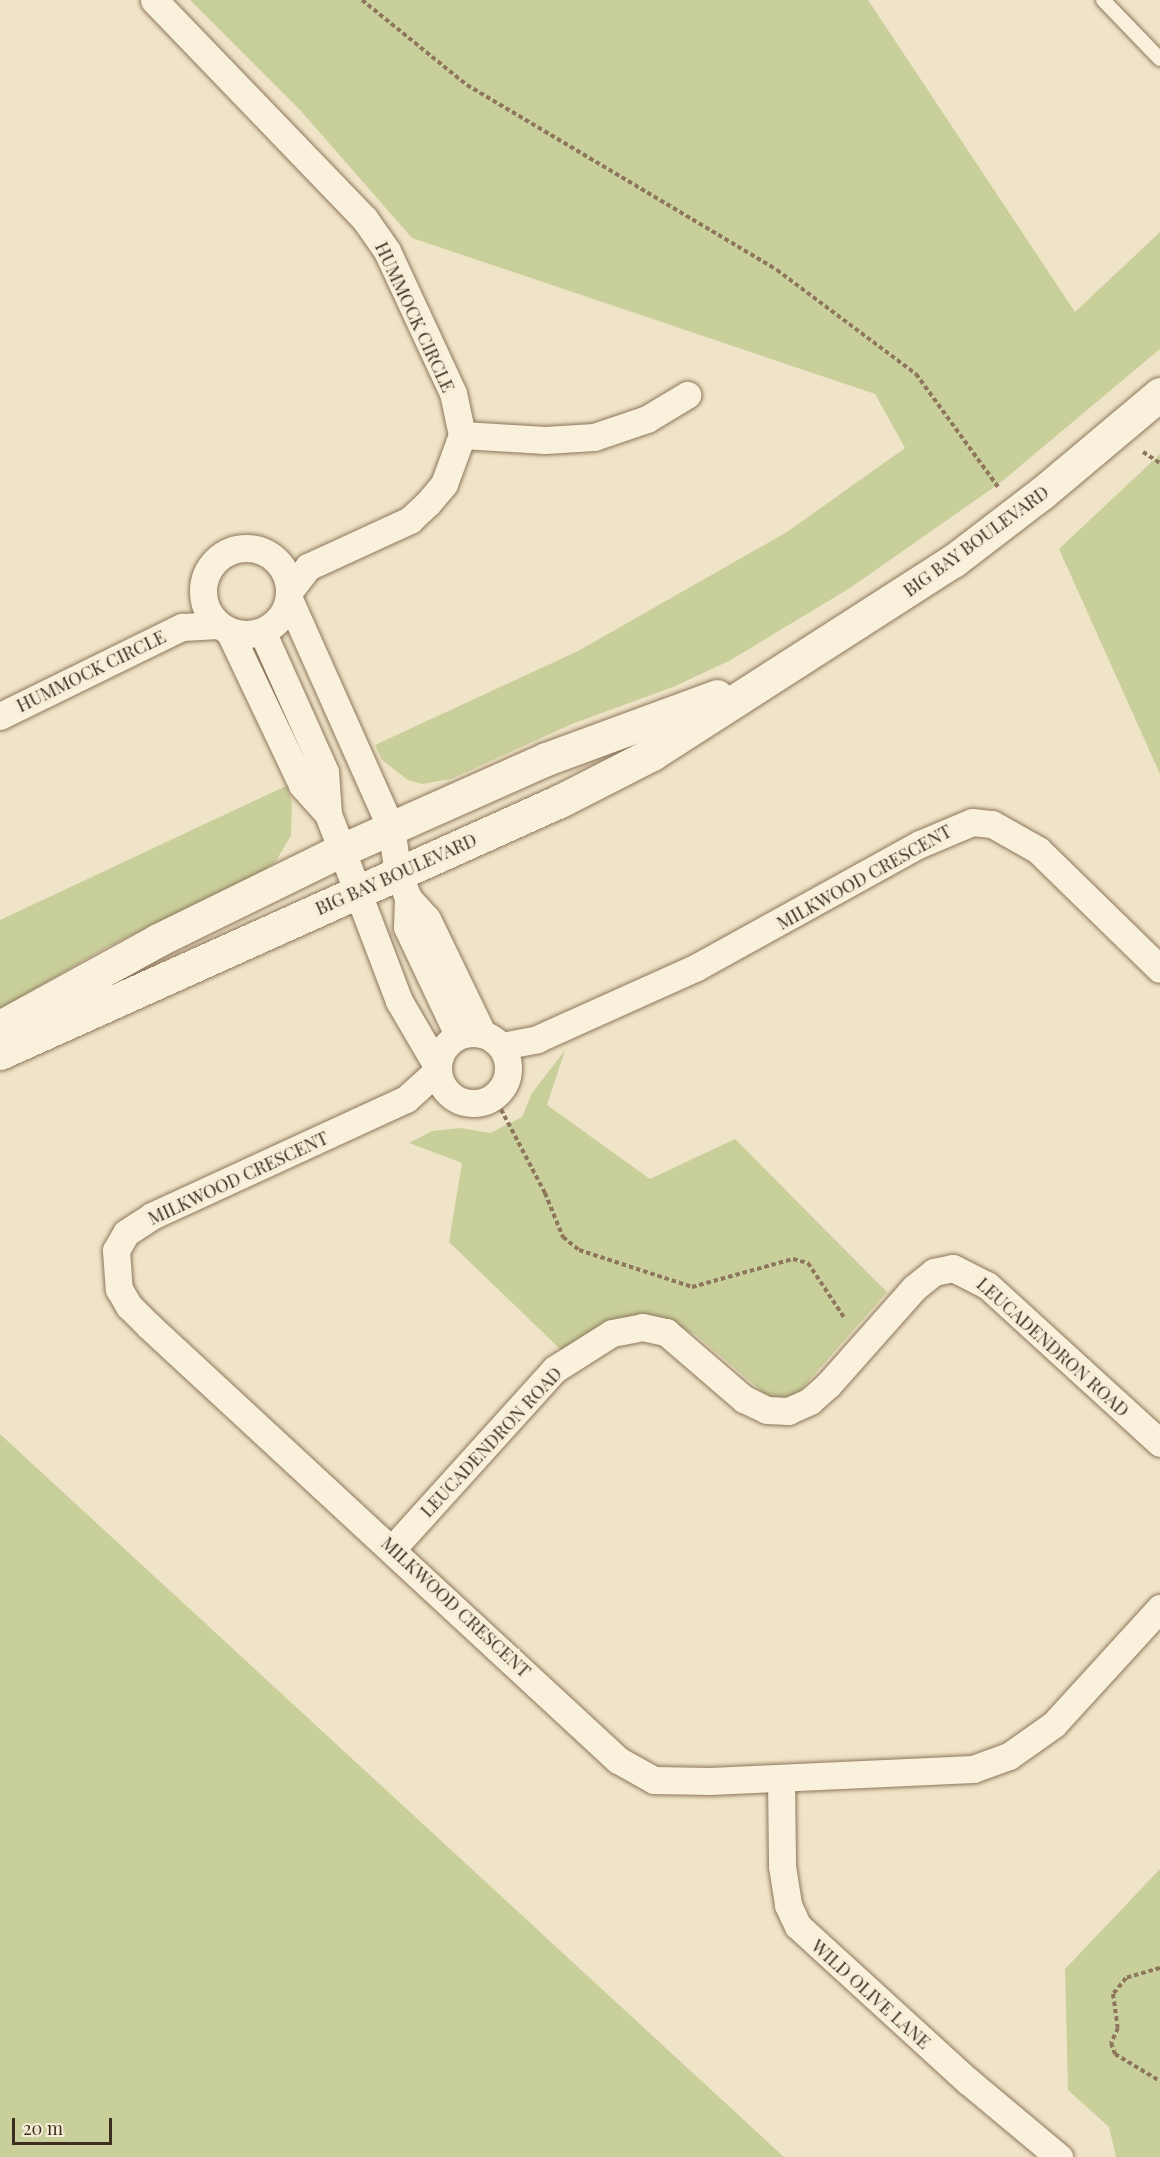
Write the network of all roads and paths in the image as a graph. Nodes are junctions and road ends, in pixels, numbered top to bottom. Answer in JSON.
{"nodes":[{"id":1,"x":154,"y":0,"type":"edge"},
{"id":2,"x":362,"y":0,"type":"edge"},
{"id":3,"x":1103,"y":0,"type":"edge"},
{"id":4,"x":1160,"y":59,"type":"edge"},
{"id":5,"x":1160,"y":394,"type":"edge"},
{"id":6,"x":687,"y":395,"type":"dead end"},
{"id":7,"x":462,"y":435,"type":"junction"},
{"id":8,"x":1017,"y":512,"type":"junction"},
{"id":9,"x":277,"y":560,"type":"junction"},
{"id":10,"x":308,"y":567,"type":"junction"},
{"id":11,"x":290,"y":595,"type":"junction"},
{"id":12,"x":202,"y":597,"type":"junction"},
{"id":13,"x":182,"y":627,"type":"junction"},
{"id":14,"x":224,"y":628,"type":"junction"},
{"id":15,"x":262,"y":631,"type":"junction"},
{"id":16,"x":780,"y":672,"type":"junction"},
{"id":17,"x":0,"y":716,"type":"edge"},
{"id":18,"x":327,"y":814,"type":"junction"},
{"id":19,"x":391,"y":828,"type":"junction"},
{"id":20,"x":344,"y":849,"type":"junction"},
{"id":21,"x":403,"y":886,"type":"junction"},
{"id":22,"x":356,"y":891,"type":"junction"},
{"id":23,"x":1160,"y":969,"type":"edge"},
{"id":24,"x":0,"y":1027,"type":"edge"},
{"id":25,"x":487,"y":1046,"type":"junction"},
{"id":26,"x":0,"y":1053,"type":"edge"},
{"id":27,"x":437,"y":1069,"type":"junction"},
{"id":28,"x":450,"y":1096,"type":"junction"},
{"id":29,"x":494,"y":1096,"type":"junction"},
{"id":30,"x":406,"y":1099,"type":"junction"},
{"id":31,"x":869,"y":1339,"type":"junction"},
{"id":32,"x":1160,"y":1443,"type":"edge"},
{"id":33,"x":393,"y":1548,"type":"junction"},
{"id":34,"x":1160,"y":1608,"type":"edge"},
{"id":35,"x":781,"y":1779,"type":"junction"},
{"id":36,"x":1160,"y":1968,"type":"edge"},
{"id":37,"x":1160,"y":2081,"type":"edge"},
{"id":38,"x":1059,"y":2157,"type":"edge"}],
"edges":[{"from":1,"to":7,"type":"street","name":"HUMMOCK CIRCLE"},
{"from":2,"to":8,"type":"path"},
{"from":3,"to":4,"type":"lane"},
{"from":5,"to":8,"type":"street","name":"BIG BAY BOULEVARD"},
{"from":6,"to":7,"type":"street"},
{"from":7,"to":10,"type":"street"},
{"from":8,"to":16,"type":"street","name":"BIG BAY BOULEVARD"},
{"from":9,"to":10,"type":"street"},
{"from":9,"to":11,"type":"street"},
{"from":9,"to":12,"type":"street"},
{"from":10,"to":11,"type":"street"},
{"from":11,"to":15,"type":"street"},
{"from":11,"to":19,"type":"street"},
{"from":12,"to":13,"type":"street","name":"HUMMOCK CIRCLE"},
{"from":12,"to":14,"type":"street"},
{"from":13,"to":14,"type":"street","name":"HUMMOCK CIRCLE"},
{"from":13,"to":17,"type":"street","name":"HUMMOCK CIRCLE"},
{"from":14,"to":15,"type":"street"},
{"from":14,"to":18,"type":"street"},
{"from":15,"to":18,"type":"street"},
{"from":16,"to":19,"type":"street","name":"BIG BAY BOULEVARD"},
{"from":16,"to":21,"type":"street","name":"BIG BAY BOULEVARD"},
{"from":18,"to":20,"type":"street"},
{"from":19,"to":20,"type":"street","name":"BIG BAY BOULEVARD"},
{"from":19,"to":21,"type":"street"},
{"from":20,"to":22,"type":"street"},
{"from":20,"to":24,"type":"street","name":"BIG BAY BOULEVARD"},
{"from":21,"to":22,"type":"street","name":"BIG BAY BOULEVARD"},
{"from":21,"to":25,"type":"street"},
{"from":22,"to":26,"type":"street","name":"BIG BAY BOULEVARD"},
{"from":22,"to":27,"type":"street"},
{"from":23,"to":25,"type":"street","name":"MILKWOOD CRESCENT"},
{"from":25,"to":27,"type":"street"},
{"from":25,"to":29,"type":"street"},
{"from":27,"to":28,"type":"street"},
{"from":27,"to":30,"type":"street","name":"MILKWOOD CRESCENT"},
{"from":28,"to":29,"type":"street"},
{"from":28,"to":30,"type":"street","name":"MILKWOOD CRESCENT"},
{"from":29,"to":31,"type":"path"},
{"from":30,"to":33,"type":"street","name":"MILKWOOD CRESCENT"},
{"from":31,"to":32,"type":"street","name":"LEUCADENDRON ROAD"},
{"from":31,"to":33,"type":"street","name":"LEUCADENDRON ROAD"},
{"from":33,"to":35,"type":"street","name":"MILKWOOD CRESCENT"},
{"from":34,"to":35,"type":"street","name":"MILKWOOD CRESCENT"},
{"from":35,"to":38,"type":"street","name":"WILD OLIVE LANE"},
{"from":36,"to":37,"type":"path"}]}
